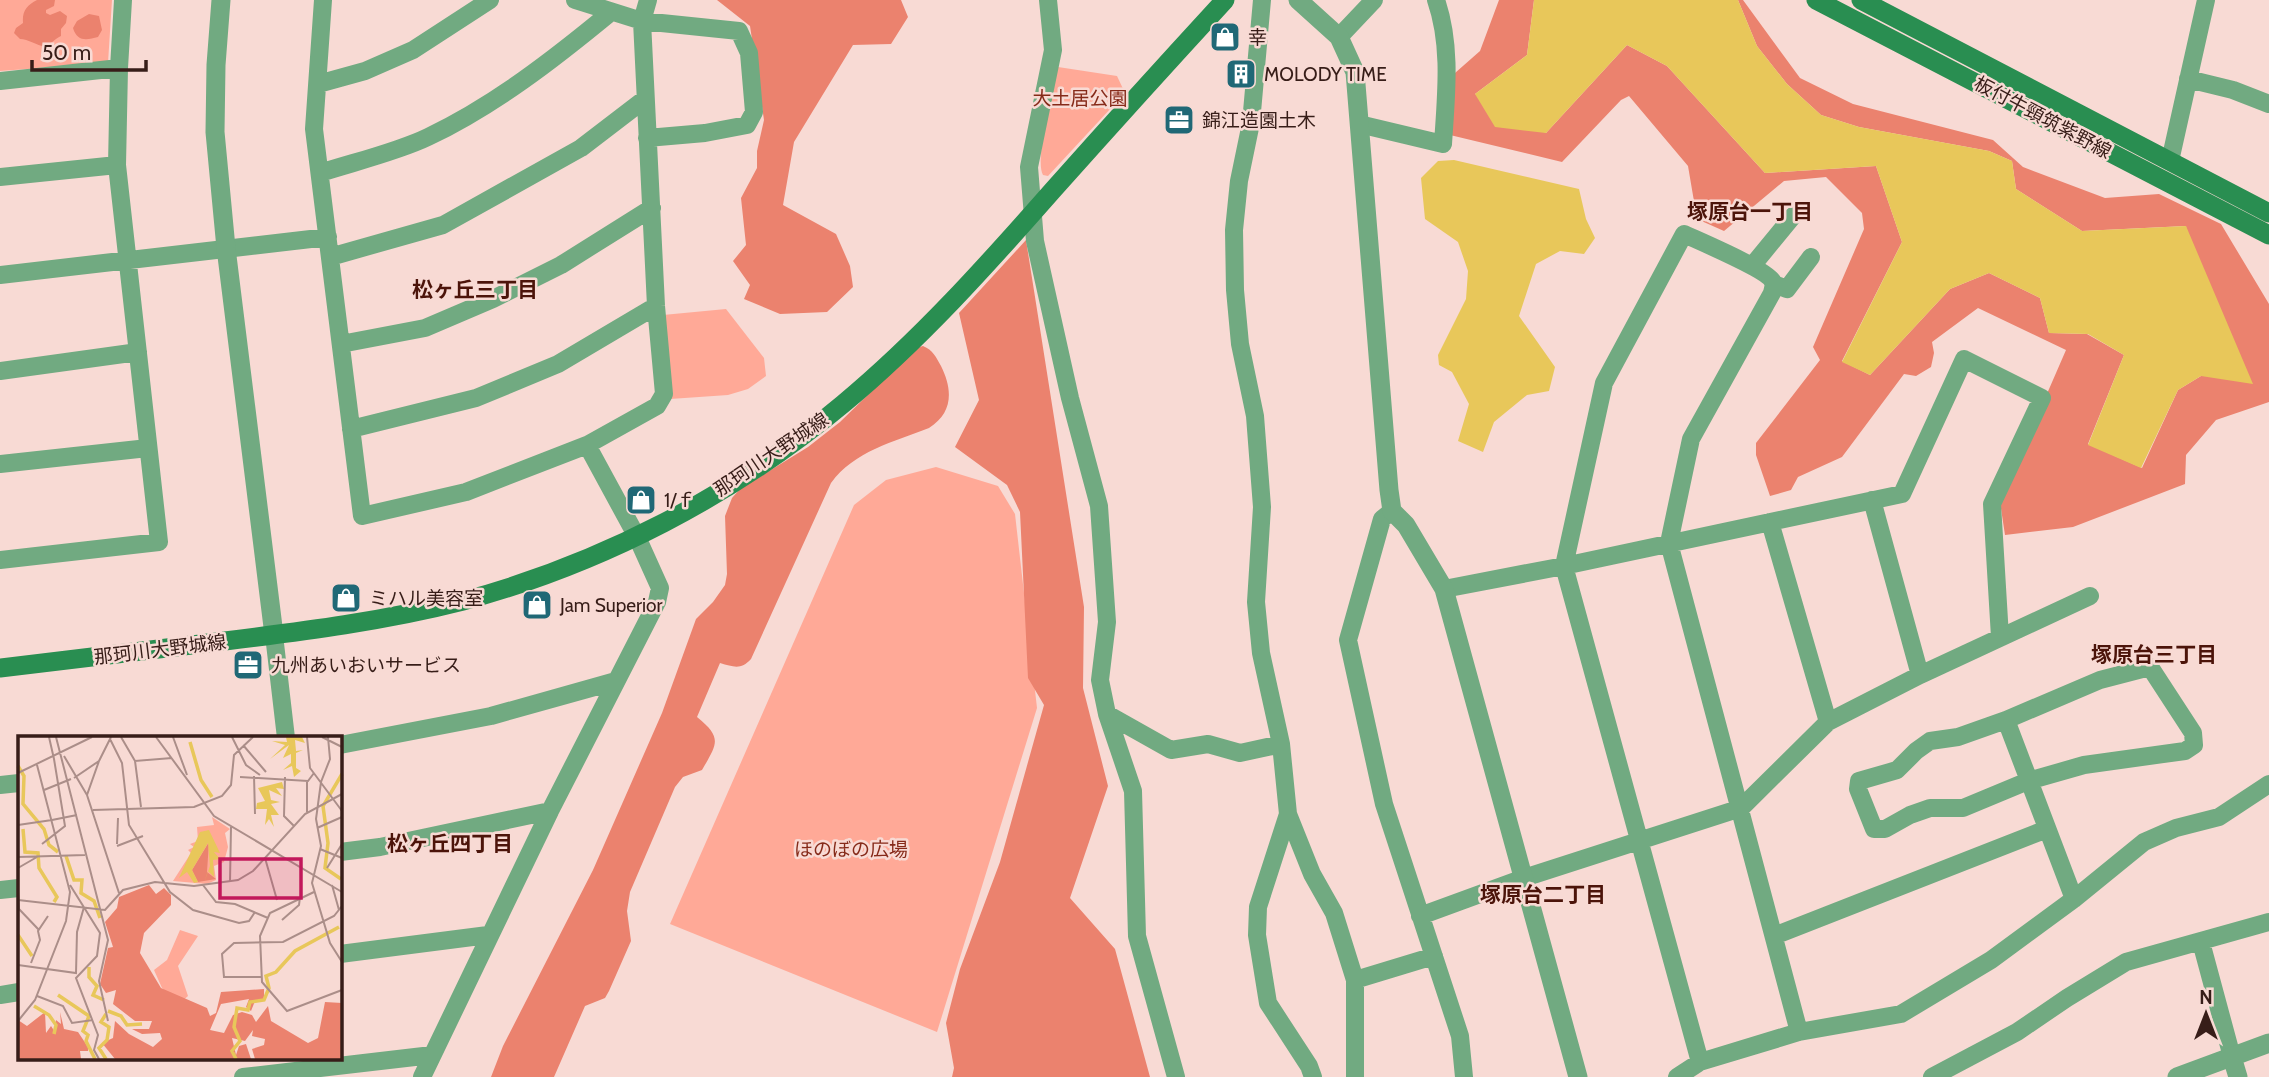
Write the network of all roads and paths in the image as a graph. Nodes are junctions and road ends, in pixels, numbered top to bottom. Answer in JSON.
{"nodes":[{"id":1,"x":123,"y":0,"type":"edge"},
{"id":2,"x":222,"y":0,"type":"edge"},
{"id":3,"x":323,"y":0,"type":"edge"},
{"id":4,"x":490,"y":0,"type":"edge"},
{"id":5,"x":575,"y":0,"type":"edge"},
{"id":6,"x":648,"y":0,"type":"edge"},
{"id":7,"x":1048,"y":0,"type":"edge"},
{"id":8,"x":1225,"y":0,"type":"edge"},
{"id":9,"x":1262,"y":0,"type":"edge"},
{"id":10,"x":1298,"y":0,"type":"edge"},
{"id":11,"x":1374,"y":0,"type":"edge"},
{"id":12,"x":1436,"y":0,"type":"edge"},
{"id":13,"x":1816,"y":0,"type":"edge"},
{"id":14,"x":1861,"y":0,"type":"edge"},
{"id":15,"x":2206,"y":0,"type":"edge"},
{"id":16,"x":611,"y":12,"type":"junction"},
{"id":17,"x":642,"y":21,"type":"junction"},
{"id":18,"x":1339,"y":37,"type":"junction"},
{"id":19,"x":118,"y":68,"type":"junction"},
{"id":20,"x":2188,"y":79,"type":"junction"},
{"id":21,"x":0,"y":81,"type":"edge"},
{"id":22,"x":318,"y":84,"type":"junction"},
{"id":23,"x":645,"y":99,"type":"junction"},
{"id":24,"x":2269,"y":104,"type":"edge"},
{"id":25,"x":1359,"y":124,"type":"junction"},
{"id":26,"x":647,"y":138,"type":"junction"},
{"id":27,"x":2170,"y":161,"type":"junction"},
{"id":28,"x":117,"y":165,"type":"junction"},
{"id":29,"x":320,"y":173,"type":"junction"},
{"id":30,"x":0,"y":177,"type":"edge"},
{"id":31,"x":652,"y":208,"type":"junction"},
{"id":32,"x":2269,"y":213,"type":"edge"},
{"id":33,"x":1032,"y":214,"type":"junction"},
{"id":34,"x":1793,"y":216,"type":"dead end"},
{"id":35,"x":2269,"y":235,"type":"edge"},
{"id":36,"x":328,"y":237,"type":"junction"},
{"id":37,"x":226,"y":248,"type":"junction"},
{"id":38,"x":330,"y":257,"type":"junction"},
{"id":39,"x":1811,"y":257,"type":"dead end"},
{"id":40,"x":127,"y":259,"type":"junction"},
{"id":41,"x":1752,"y":266,"type":"junction"},
{"id":42,"x":0,"y":275,"type":"edge"},
{"id":43,"x":1774,"y":284,"type":"junction"},
{"id":44,"x":656,"y":306,"type":"junction"},
{"id":45,"x":341,"y":344,"type":"junction"},
{"id":46,"x":138,"y":352,"type":"junction"},
{"id":47,"x":0,"y":371,"type":"edge"},
{"id":48,"x":351,"y":429,"type":"junction"},
{"id":49,"x":587,"y":445,"type":"junction"},
{"id":50,"x":148,"y":448,"type":"junction"},
{"id":51,"x":0,"y":464,"type":"edge"},
{"id":52,"x":1872,"y":500,"type":"junction"},
{"id":53,"x":1392,"y":511,"type":"junction"},
{"id":54,"x":1770,"y":522,"type":"junction"},
{"id":55,"x":637,"y":537,"type":"junction"},
{"id":56,"x":1669,"y":543,"type":"junction"},
{"id":57,"x":0,"y":560,"type":"edge"},
{"id":58,"x":1564,"y":566,"type":"junction"},
{"id":59,"x":1444,"y":589,"type":"junction"},
{"id":60,"x":2090,"y":596,"type":"dead end"},
{"id":61,"x":274,"y":635,"type":"junction"},
{"id":62,"x":2000,"y":637,"type":"junction"},
{"id":63,"x":0,"y":668,"type":"edge"},
{"id":64,"x":1920,"y":675,"type":"junction"},
{"id":65,"x":616,"y":681,"type":"junction"},
{"id":66,"x":1107,"y":714,"type":"junction"},
{"id":67,"x":2006,"y":720,"type":"junction"},
{"id":68,"x":1828,"y":722,"type":"junction"},
{"id":69,"x":286,"y":736,"type":"edge"},
{"id":70,"x":1282,"y":744,"type":"junction"},
{"id":71,"x":341,"y":745,"type":"edge"},
{"id":72,"x":2028,"y":781,"type":"junction"},
{"id":73,"x":18,"y":783,"type":"edge"},
{"id":74,"x":2269,"y":784,"type":"edge"},
{"id":75,"x":0,"y":785,"type":"edge"},
{"id":76,"x":1741,"y":808,"type":"junction"},
{"id":77,"x":550,"y":811,"type":"junction"},
{"id":78,"x":1288,"y":814,"type":"junction"},
{"id":79,"x":2047,"y":829,"type":"junction"},
{"id":80,"x":1640,"y":842,"type":"junction"},
{"id":81,"x":341,"y":852,"type":"edge"},
{"id":82,"x":1524,"y":878,"type":"junction"},
{"id":83,"x":18,"y":888,"type":"edge"},
{"id":84,"x":0,"y":890,"type":"edge"},
{"id":85,"x":2074,"y":899,"type":"junction"},
{"id":86,"x":1420,"y":916,"type":"junction"},
{"id":87,"x":2269,"y":922,"type":"edge"},
{"id":88,"x":488,"y":935,"type":"junction"},
{"id":89,"x":1774,"y":936,"type":"junction"},
{"id":90,"x":2201,"y":942,"type":"junction"},
{"id":91,"x":341,"y":954,"type":"edge"},
{"id":92,"x":1434,"y":956,"type":"junction"},
{"id":93,"x":1355,"y":979,"type":"junction"},
{"id":94,"x":18,"y":992,"type":"edge"},
{"id":95,"x":0,"y":995,"type":"edge"},
{"id":96,"x":1799,"y":1032,"type":"junction"},
{"id":97,"x":2269,"y":1043,"type":"edge"},
{"id":98,"x":432,"y":1055,"type":"junction"},
{"id":99,"x":2232,"y":1057,"type":"junction"},
{"id":100,"x":1700,"y":1062,"type":"junction"},
{"id":101,"x":324,"y":1063,"type":"edge"},
{"id":102,"x":1938,"y":1076,"type":"edge"},
{"id":103,"x":243,"y":1077,"type":"edge"},
{"id":104,"x":422,"y":1077,"type":"edge"},
{"id":105,"x":1176,"y":1077,"type":"edge"},
{"id":106,"x":1313,"y":1077,"type":"edge"},
{"id":107,"x":1355,"y":1077,"type":"edge"},
{"id":108,"x":1464,"y":1077,"type":"edge"},
{"id":109,"x":1578,"y":1077,"type":"edge"},
{"id":110,"x":1677,"y":1077,"type":"edge"},
{"id":111,"x":2177,"y":1077,"type":"edge"},
{"id":112,"x":2238,"y":1077,"type":"edge"}],
"edges":[{"from":1,"to":19,"type":"street"},
{"from":2,"to":37,"type":"street"},
{"from":3,"to":22,"type":"street"},
{"from":4,"to":22,"type":"street"},
{"from":5,"to":16,"type":"street"},
{"from":6,"to":17,"type":"street"},
{"from":7,"to":33,"type":"street"},
{"from":8,"to":33,"type":"main road","name":"那珂川大野城線"},
{"from":9,"to":70,"type":"street"},
{"from":10,"to":18,"type":"street"},
{"from":11,"to":18,"type":"street"},
{"from":12,"to":25,"type":"street"},
{"from":13,"to":35,"type":"main road","name":"板付牛頸筑紫野線"},
{"from":14,"to":27,"type":"main road","name":"板付牛頸筑紫野線"},
{"from":15,"to":20,"type":"street"},
{"from":16,"to":17,"type":"street"},
{"from":16,"to":29,"type":"street"},
{"from":17,"to":23,"type":"street"},
{"from":17,"to":26,"type":"street"},
{"from":18,"to":25,"type":"street"},
{"from":19,"to":21,"type":"street"},
{"from":19,"to":28,"type":"street"},
{"from":20,"to":24,"type":"street"},
{"from":20,"to":27,"type":"street"},
{"from":22,"to":29,"type":"street"},
{"from":23,"to":26,"type":"street"},
{"from":23,"to":38,"type":"street"},
{"from":25,"to":53,"type":"street"},
{"from":26,"to":31,"type":"street"},
{"from":27,"to":32,"type":"main road","name":"板付牛頸筑紫野線"},
{"from":28,"to":30,"type":"street"},
{"from":28,"to":40,"type":"street"},
{"from":29,"to":36,"type":"street"},
{"from":31,"to":44,"type":"street"},
{"from":31,"to":45,"type":"street"},
{"from":33,"to":55,"type":"main road","name":"那珂川大野城線"},
{"from":33,"to":66,"type":"street"},
{"from":34,"to":41,"type":"street"},
{"from":36,"to":37,"type":"street"},
{"from":36,"to":38,"type":"street"},
{"from":37,"to":40,"type":"street"},
{"from":37,"to":61,"type":"street"},
{"from":38,"to":45,"type":"street"},
{"from":39,"to":43,"type":"street"},
{"from":40,"to":42,"type":"street"},
{"from":40,"to":46,"type":"street"},
{"from":41,"to":43,"type":"street"},
{"from":41,"to":58,"type":"street"},
{"from":43,"to":56,"type":"street"},
{"from":44,"to":48,"type":"street"},
{"from":44,"to":49,"type":"street"},
{"from":45,"to":48,"type":"street"},
{"from":46,"to":47,"type":"street"},
{"from":46,"to":50,"type":"street"},
{"from":48,"to":49,"type":"street"},
{"from":49,"to":55,"type":"street"},
{"from":50,"to":51,"type":"street"},
{"from":50,"to":57,"type":"street"},
{"from":52,"to":54,"type":"street"},
{"from":52,"to":62,"type":"street"},
{"from":52,"to":64,"type":"street"},
{"from":53,"to":59,"type":"street"},
{"from":53,"to":86,"type":"street"},
{"from":54,"to":56,"type":"street"},
{"from":54,"to":68,"type":"street"},
{"from":55,"to":61,"type":"main road","name":"那珂川大野城線"},
{"from":55,"to":65,"type":"street"},
{"from":56,"to":58,"type":"street"},
{"from":56,"to":76,"type":"street"},
{"from":58,"to":59,"type":"street"},
{"from":58,"to":80,"type":"street"},
{"from":59,"to":82,"type":"street"},
{"from":60,"to":62,"type":"street"},
{"from":61,"to":63,"type":"main road","name":"那珂川大野城線"},
{"from":61,"to":69,"type":"street"},
{"from":62,"to":64,"type":"street"},
{"from":64,"to":68,"type":"street"},
{"from":65,"to":71,"type":"street"},
{"from":65,"to":77,"type":"street"},
{"from":66,"to":70,"type":"street"},
{"from":66,"to":105,"type":"street"},
{"from":67,"to":72,"type":"street"},
{"from":67,"to":72,"type":"street"},
{"from":67,"to":72,"type":"street"},
{"from":68,"to":76,"type":"street"},
{"from":70,"to":78,"type":"street"},
{"from":72,"to":79,"type":"street"},
{"from":73,"to":75,"type":"street"},
{"from":74,"to":85,"type":"street"},
{"from":76,"to":80,"type":"street"},
{"from":76,"to":89,"type":"street"},
{"from":77,"to":81,"type":"street"},
{"from":77,"to":88,"type":"street"},
{"from":78,"to":93,"type":"street"},
{"from":78,"to":106,"type":"street"},
{"from":79,"to":85,"type":"street"},
{"from":79,"to":89,"type":"street"},
{"from":80,"to":82,"type":"street"},
{"from":80,"to":100,"type":"street"},
{"from":82,"to":86,"type":"street"},
{"from":82,"to":109,"type":"street"},
{"from":83,"to":84,"type":"street"},
{"from":85,"to":96,"type":"street"},
{"from":86,"to":92,"type":"street"},
{"from":87,"to":90,"type":"street"},
{"from":88,"to":91,"type":"street"},
{"from":88,"to":98,"type":"street"},
{"from":89,"to":96,"type":"street"},
{"from":90,"to":99,"type":"street"},
{"from":90,"to":102,"type":"street"},
{"from":92,"to":93,"type":"street"},
{"from":92,"to":108,"type":"street"},
{"from":93,"to":107,"type":"street"},
{"from":94,"to":95,"type":"street"},
{"from":96,"to":100,"type":"street"},
{"from":97,"to":99,"type":"street"},
{"from":98,"to":101,"type":"street"},
{"from":98,"to":104,"type":"street"},
{"from":99,"to":111,"type":"street"},
{"from":99,"to":112,"type":"street"},
{"from":100,"to":110,"type":"street"},
{"from":101,"to":103,"type":"street"}]}
